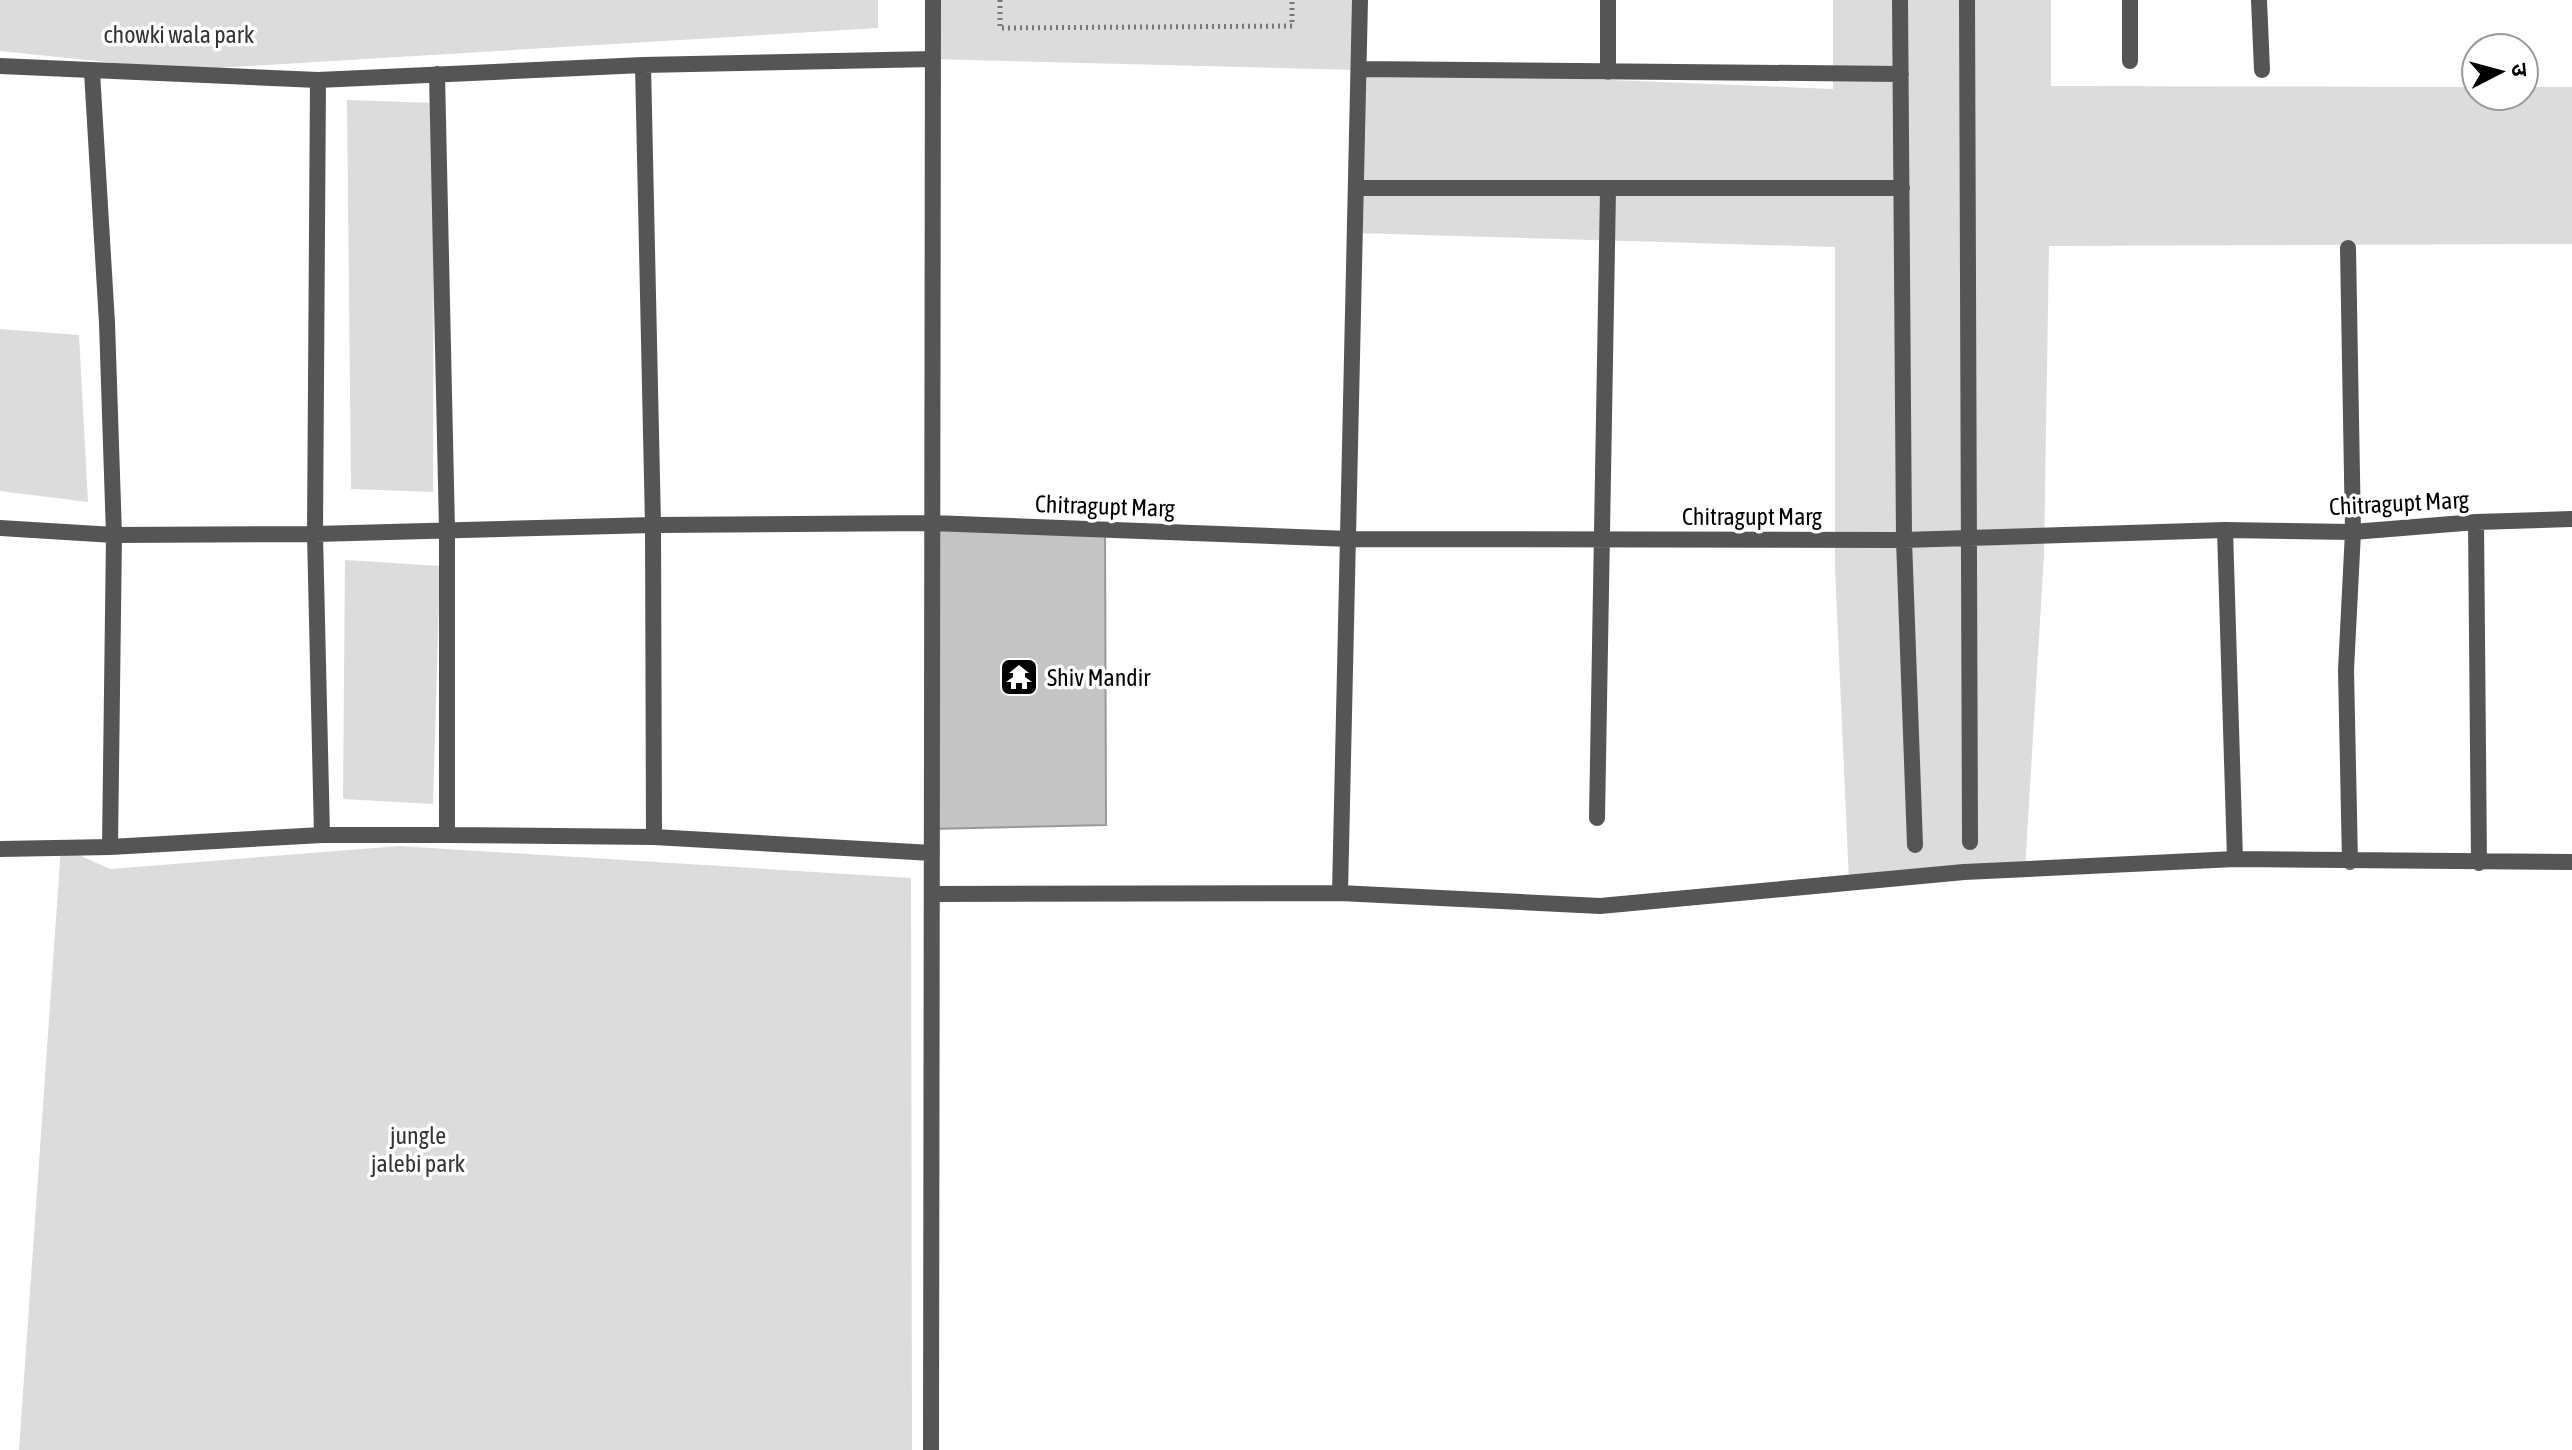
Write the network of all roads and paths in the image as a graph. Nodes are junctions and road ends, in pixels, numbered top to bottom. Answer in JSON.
{"nodes":[{"id":1,"x":933,"y":0,"type":"edge"},
{"id":2,"x":1000,"y":0,"type":"edge"},
{"id":3,"x":1292,"y":0,"type":"edge"},
{"id":4,"x":1360,"y":0,"type":"edge"},
{"id":5,"x":1608,"y":0,"type":"edge"},
{"id":6,"x":1900,"y":0,"type":"edge"},
{"id":7,"x":1967,"y":0,"type":"edge"},
{"id":8,"x":2130,"y":0,"type":"edge"},
{"id":9,"x":2259,"y":0,"type":"edge"},
{"id":10,"x":933,"y":59,"type":"junction"},
{"id":11,"x":2130,"y":61,"type":"dead end"},
{"id":12,"x":643,"y":65,"type":"junction"},
{"id":13,"x":0,"y":66,"type":"edge"},
{"id":14,"x":1359,"y":69,"type":"junction"},
{"id":15,"x":2262,"y":70,"type":"dead end"},
{"id":16,"x":92,"y":72,"type":"junction"},
{"id":17,"x":1608,"y":72,"type":"junction"},
{"id":18,"x":437,"y":74,"type":"junction"},
{"id":19,"x":1901,"y":74,"type":"junction"},
{"id":20,"x":318,"y":80,"type":"junction"},
{"id":21,"x":1357,"y":188,"type":"junction"},
{"id":22,"x":1902,"y":188,"type":"junction"},
{"id":23,"x":1608,"y":189,"type":"junction"},
{"id":24,"x":2348,"y":248,"type":"dead end"},
{"id":25,"x":2572,"y":519,"type":"edge"},
{"id":26,"x":2476,"y":522,"type":"junction"},
{"id":27,"x":932,"y":523,"type":"junction"},
{"id":28,"x":653,"y":525,"type":"junction"},
{"id":29,"x":0,"y":528,"type":"edge"},
{"id":30,"x":447,"y":530,"type":"junction"},
{"id":31,"x":2225,"y":530,"type":"junction"},
{"id":32,"x":2353,"y":532,"type":"junction"},
{"id":33,"x":315,"y":534,"type":"junction"},
{"id":34,"x":114,"y":535,"type":"junction"},
{"id":35,"x":1350,"y":539,"type":"junction"},
{"id":36,"x":1601,"y":540,"type":"junction"},
{"id":37,"x":1904,"y":540,"type":"junction"},
{"id":38,"x":1967,"y":540,"type":"junction"},
{"id":39,"x":1597,"y":818,"type":"dead end"},
{"id":40,"x":322,"y":835,"type":"junction"},
{"id":41,"x":447,"y":835,"type":"junction"},
{"id":42,"x":654,"y":837,"type":"junction"},
{"id":43,"x":1970,"y":842,"type":"dead end"},
{"id":44,"x":1915,"y":845,"type":"dead end"},
{"id":45,"x":110,"y":847,"type":"junction"},
{"id":46,"x":0,"y":849,"type":"edge"},
{"id":47,"x":932,"y":853,"type":"junction"},
{"id":48,"x":2235,"y":859,"type":"junction"},
{"id":49,"x":2350,"y":862,"type":"junction"},
{"id":50,"x":2572,"y":862,"type":"edge"},
{"id":51,"x":2479,"y":863,"type":"junction"},
{"id":52,"x":1340,"y":893,"type":"junction"},
{"id":53,"x":932,"y":894,"type":"junction"},
{"id":54,"x":931,"y":1450,"type":"edge"}],
"edges":[{"from":1,"to":10,"type":"street"},
{"from":2,"to":3,"type":"path"},
{"from":4,"to":14,"type":"street"},
{"from":5,"to":17,"type":"street"},
{"from":6,"to":19,"type":"street"},
{"from":7,"to":38,"type":"street"},
{"from":8,"to":11,"type":"street"},
{"from":9,"to":15,"type":"street"},
{"from":10,"to":12,"type":"street"},
{"from":10,"to":27,"type":"street"},
{"from":12,"to":18,"type":"street"},
{"from":12,"to":28,"type":"street"},
{"from":13,"to":16,"type":"street"},
{"from":14,"to":17,"type":"street"},
{"from":14,"to":21,"type":"street"},
{"from":16,"to":20,"type":"street"},
{"from":16,"to":34,"type":"street"},
{"from":17,"to":19,"type":"street"},
{"from":18,"to":20,"type":"street"},
{"from":18,"to":30,"type":"street"},
{"from":19,"to":22,"type":"street"},
{"from":20,"to":33,"type":"street"},
{"from":21,"to":23,"type":"street"},
{"from":21,"to":35,"type":"street"},
{"from":22,"to":23,"type":"street"},
{"from":22,"to":37,"type":"street"},
{"from":23,"to":36,"type":"street"},
{"from":24,"to":32,"type":"street"},
{"from":25,"to":26,"type":"street","name":"Chitragupt Marg"},
{"from":26,"to":32,"type":"street","name":"Chitragupt Marg"},
{"from":26,"to":51,"type":"street"},
{"from":27,"to":28,"type":"street","name":"Chitragupt Marg"},
{"from":27,"to":35,"type":"street","name":"Chitragupt Marg"},
{"from":27,"to":47,"type":"street"},
{"from":28,"to":30,"type":"street","name":"Chitragupt Marg"},
{"from":28,"to":42,"type":"street"},
{"from":29,"to":34,"type":"street","name":"Chitragupt Marg"},
{"from":30,"to":33,"type":"street","name":"Chitragupt Marg"},
{"from":30,"to":41,"type":"street"},
{"from":31,"to":32,"type":"street","name":"Chitragupt Marg"},
{"from":31,"to":38,"type":"street","name":"Chitragupt Marg"},
{"from":31,"to":48,"type":"street"},
{"from":32,"to":49,"type":"street"},
{"from":33,"to":34,"type":"street","name":"Chitragupt Marg"},
{"from":33,"to":40,"type":"street"},
{"from":34,"to":45,"type":"street"},
{"from":35,"to":36,"type":"street","name":"Chitragupt Marg"},
{"from":35,"to":52,"type":"street"},
{"from":36,"to":37,"type":"street","name":"Chitragupt Marg"},
{"from":36,"to":39,"type":"street"},
{"from":37,"to":38,"type":"street","name":"Chitragupt Marg"},
{"from":37,"to":44,"type":"street"},
{"from":38,"to":43,"type":"street"},
{"from":40,"to":41,"type":"street"},
{"from":40,"to":45,"type":"street"},
{"from":41,"to":42,"type":"street"},
{"from":42,"to":47,"type":"street"},
{"from":45,"to":46,"type":"street"},
{"from":47,"to":53,"type":"street"},
{"from":48,"to":49,"type":"street"},
{"from":48,"to":52,"type":"street"},
{"from":49,"to":51,"type":"street"},
{"from":50,"to":51,"type":"street"},
{"from":52,"to":53,"type":"street"},
{"from":53,"to":54,"type":"street"}]}
